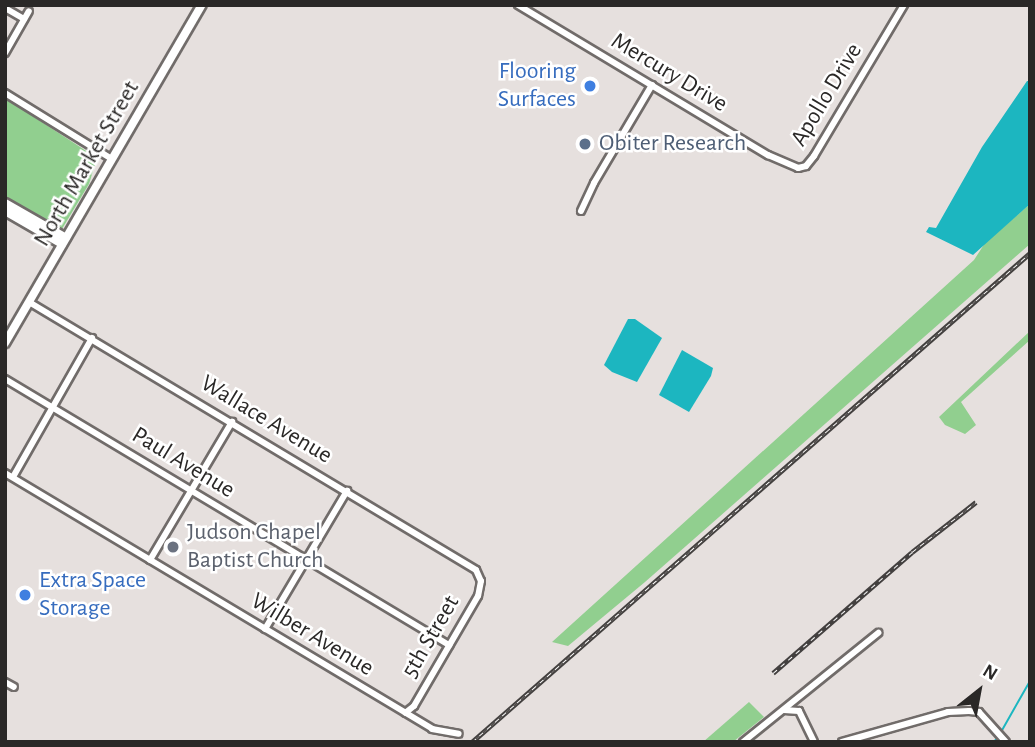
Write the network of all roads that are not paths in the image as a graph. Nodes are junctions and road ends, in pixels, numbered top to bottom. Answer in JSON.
{"nodes":[{"id":1,"x":202,"y":5,"type":"edge"},
{"id":2,"x":518,"y":5,"type":"edge"},
{"id":3,"x":904,"y":5,"type":"edge"},
{"id":4,"x":5,"y":8,"type":"edge"},
{"id":5,"x":29,"y":11,"type":"dead end"},
{"id":6,"x":24,"y":19,"type":"junction"},
{"id":7,"x":5,"y":53,"type":"edge"},
{"id":8,"x":652,"y":85,"type":"junction"},
{"id":9,"x":5,"y":93,"type":"edge"},
{"id":10,"x":112,"y":159,"type":"junction"},
{"id":11,"x":803,"y":168,"type":"joint"},
{"id":12,"x":5,"y":203,"type":"edge"},
{"id":13,"x":5,"y":211,"type":"edge"},
{"id":14,"x":581,"y":211,"type":"dead end"},
{"id":15,"x":64,"y":241,"type":"junction"},
{"id":16,"x":29,"y":302,"type":"junction"},
{"id":17,"x":92,"y":338,"type":"junction"},
{"id":18,"x":5,"y":343,"type":"edge"},
{"id":19,"x":5,"y":379,"type":"edge"},
{"id":20,"x":53,"y":407,"type":"junction"},
{"id":21,"x":232,"y":422,"type":"junction"},
{"id":22,"x":5,"y":473,"type":"edge"},
{"id":23,"x":13,"y":477,"type":"junction"},
{"id":24,"x":191,"y":490,"type":"junction"},
{"id":25,"x":347,"y":491,"type":"junction"},
{"id":26,"x":305,"y":559,"type":"junction"},
{"id":27,"x":150,"y":560,"type":"junction"},
{"id":28,"x":480,"y":577,"type":"joint"},
{"id":29,"x":265,"y":629,"type":"junction"},
{"id":30,"x":878,"y":633,"type":"dead end"},
{"id":31,"x":449,"y":645,"type":"junction"},
{"id":32,"x":5,"y":682,"type":"edge"},
{"id":33,"x":14,"y":687,"type":"dead end"},
{"id":34,"x":784,"y":710,"type":"junction"},
{"id":35,"x":405,"y":713,"type":"junction"},
{"id":36,"x":459,"y":734,"type":"dead end"},
{"id":37,"x":743,"y":742,"type":"edge"},
{"id":38,"x":814,"y":742,"type":"edge"},
{"id":39,"x":842,"y":742,"type":"edge"},
{"id":40,"x":1006,"y":742,"type":"edge"}],
"edges":[{"from":1,"to":10,"type":"main road","name":"North Market Street"},
{"from":2,"to":8,"type":"street","name":"Mercury Drive"},
{"from":3,"to":11,"type":"street","name":"Apollo Drive"},
{"from":4,"to":6,"type":"street"},
{"from":5,"to":6,"type":"street"},
{"from":6,"to":7,"type":"street"},
{"from":8,"to":11,"type":"street","name":"Mercury Drive"},
{"from":8,"to":14,"type":"street"},
{"from":9,"to":10,"type":"street"},
{"from":10,"to":15,"type":"main road","name":"North Market Street"},
{"from":12,"to":15,"type":"main road"},
{"from":13,"to":15,"type":"main road"},
{"from":15,"to":16,"type":"main road","name":"North Market Street"},
{"from":16,"to":17,"type":"street","name":"Wallace Avenue"},
{"from":16,"to":18,"type":"main road","name":"North Market Street"},
{"from":17,"to":20,"type":"street"},
{"from":17,"to":21,"type":"street","name":"Wallace Avenue"},
{"from":19,"to":20,"type":"street","name":"Paul Avenue"},
{"from":20,"to":23,"type":"street"},
{"from":20,"to":24,"type":"street","name":"Paul Avenue"},
{"from":21,"to":24,"type":"street"},
{"from":21,"to":25,"type":"street","name":"Wallace Avenue"},
{"from":22,"to":23,"type":"street","name":"Wilber Avenue"},
{"from":23,"to":27,"type":"street","name":"Wilber Avenue"},
{"from":24,"to":26,"type":"street","name":"Paul Avenue"},
{"from":24,"to":27,"type":"street"},
{"from":25,"to":26,"type":"street"},
{"from":25,"to":28,"type":"street","name":"Wallace Avenue"},
{"from":26,"to":29,"type":"street"},
{"from":26,"to":31,"type":"street","name":"Paul Avenue"},
{"from":27,"to":29,"type":"street","name":"Wilber Avenue"},
{"from":28,"to":31,"type":"street","name":"5th Street"},
{"from":29,"to":35,"type":"street","name":"Wilber Avenue"},
{"from":30,"to":34,"type":"street"},
{"from":31,"to":35,"type":"street","name":"5th Street"},
{"from":32,"to":33,"type":"street"},
{"from":34,"to":37,"type":"street"},
{"from":34,"to":38,"type":"street"},
{"from":35,"to":36,"type":"street","name":"Wilber Avenue"},
{"from":39,"to":40,"type":"street"}]}
